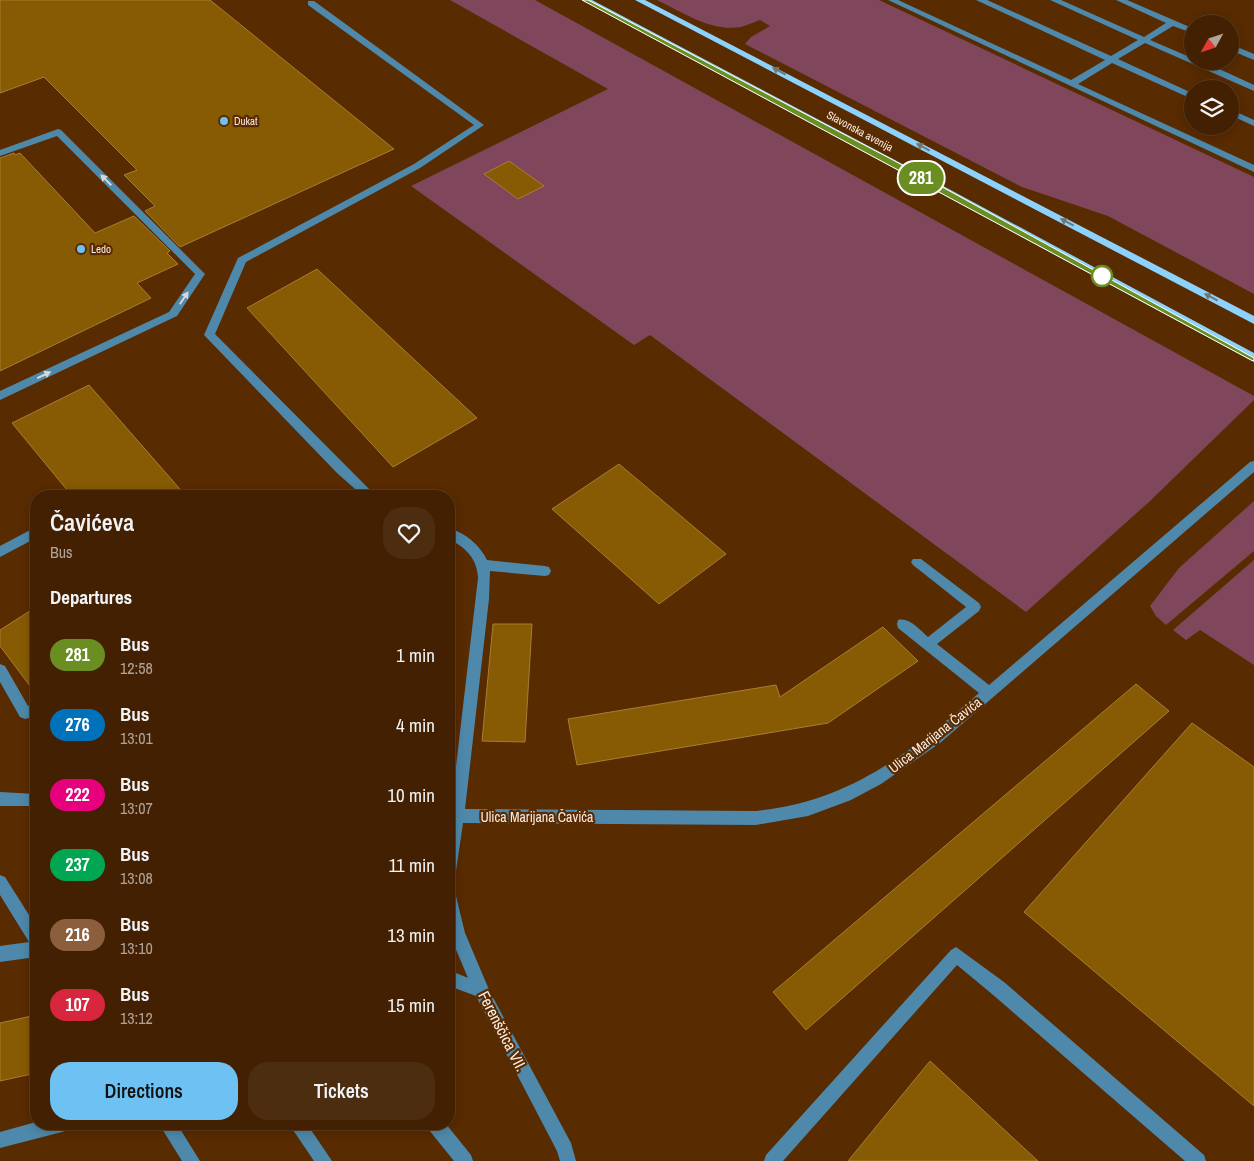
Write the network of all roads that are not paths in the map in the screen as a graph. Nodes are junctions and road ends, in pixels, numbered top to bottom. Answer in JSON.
{"nodes":[{"id":1,"x":586,"y":0,"type":"edge"},
{"id":2,"x":639,"y":0,"type":"edge"},
{"id":3,"x":892,"y":0,"type":"edge"},
{"id":4,"x":980,"y":0,"type":"edge"},
{"id":5,"x":1054,"y":0,"type":"edge"},
{"id":6,"x":1120,"y":0,"type":"edge"},
{"id":7,"x":311,"y":3,"type":"dead end"},
{"id":8,"x":1172,"y":23,"type":"junction"},
{"id":9,"x":1184,"y":28,"type":"edge"},
{"id":10,"x":1144,"y":39,"type":"junction"},
{"id":11,"x":1239,"y":51,"type":"edge"},
{"id":12,"x":1184,"y":57,"type":"edge"},
{"id":13,"x":1254,"y":58,"type":"edge"},
{"id":14,"x":1111,"y":60,"type":"junction"},
{"id":15,"x":1213,"y":70,"type":"edge"},
{"id":16,"x":1071,"y":84,"type":"junction"},
{"id":17,"x":1254,"y":88,"type":"edge"},
{"id":18,"x":1184,"y":92,"type":"edge"},
{"id":19,"x":1239,"y":116,"type":"edge"},
{"id":20,"x":1254,"y":123,"type":"edge"},
{"id":21,"x":0,"y":153,"type":"edge"},
{"id":22,"x":1254,"y":169,"type":"edge"},
{"id":23,"x":1254,"y":320,"type":"edge"},
{"id":24,"x":1254,"y":358,"type":"edge"},
{"id":25,"x":0,"y":396,"type":"edge"},
{"id":26,"x":1254,"y":465,"type":"edge"},
{"id":27,"x":363,"y":490,"type":"edge"},
{"id":28,"x":30,"y":535,"type":"edge"},
{"id":29,"x":455,"y":537,"type":"edge"},
{"id":30,"x":0,"y":552,"type":"edge"},
{"id":31,"x":917,"y":562,"type":"dead end"},
{"id":32,"x":483,"y":565,"type":"junction"},
{"id":33,"x":546,"y":571,"type":"dead end"},
{"id":34,"x":903,"y":624,"type":"dead end"},
{"id":35,"x":928,"y":644,"type":"junction"},
{"id":36,"x":0,"y":670,"type":"edge"},
{"id":37,"x":988,"y":693,"type":"junction"},
{"id":38,"x":30,"y":712,"type":"edge"},
{"id":39,"x":0,"y":799,"type":"edge"},
{"id":40,"x":30,"y":800,"type":"edge"},
{"id":41,"x":455,"y":801,"type":"edge"},
{"id":42,"x":455,"y":816,"type":"edge"},
{"id":43,"x":0,"y":882,"type":"edge"},
{"id":44,"x":455,"y":924,"type":"edge"},
{"id":45,"x":30,"y":930,"type":"edge"},
{"id":46,"x":30,"y":950,"type":"edge"},
{"id":47,"x":0,"y":954,"type":"edge"},
{"id":48,"x":455,"y":980,"type":"edge"},
{"id":49,"x":482,"y":991,"type":"junction"},
{"id":50,"x":39,"y":1130,"type":"edge"},
{"id":51,"x":171,"y":1130,"type":"edge"},
{"id":52,"x":301,"y":1130,"type":"edge"},
{"id":53,"x":440,"y":1130,"type":"edge"},
{"id":54,"x":0,"y":1140,"type":"edge"},
{"id":55,"x":192,"y":1161,"type":"edge"},
{"id":56,"x":324,"y":1161,"type":"edge"},
{"id":57,"x":464,"y":1161,"type":"edge"},
{"id":58,"x":568,"y":1161,"type":"edge"},
{"id":59,"x":772,"y":1161,"type":"edge"},
{"id":60,"x":1198,"y":1161,"type":"edge"}],
"edges":[{"from":1,"to":24,"type":"main road","name":"Slavonska avenija"},
{"from":23,"to":2,"type":"main road","name":"Slavonska avenija","one_way":true},
{"from":3,"to":16,"type":"street"},
{"from":4,"to":14,"type":"street"},
{"from":5,"to":10,"type":"street"},
{"from":6,"to":8,"type":"street"},
{"from":7,"to":27,"type":"street"},
{"from":8,"to":9,"type":"street"},
{"from":8,"to":10,"type":"street"},
{"from":10,"to":12,"type":"street"},
{"from":10,"to":14,"type":"street"},
{"from":11,"to":13,"type":"street"},
{"from":14,"to":16,"type":"street"},
{"from":14,"to":18,"type":"street"},
{"from":15,"to":17,"type":"street"},
{"from":16,"to":22,"type":"street"},
{"from":19,"to":20,"type":"street"},
{"from":25,"to":21,"type":"street","one_way":true},
{"from":26,"to":37,"type":"street","name":"Ulica Marijana Čavića"},
{"from":28,"to":30,"type":"street"},
{"from":29,"to":32,"type":"street"},
{"from":31,"to":35,"type":"street"},
{"from":32,"to":33,"type":"street"},
{"from":32,"to":41,"type":"street"},
{"from":34,"to":35,"type":"street"},
{"from":35,"to":37,"type":"street"},
{"from":36,"to":38,"type":"street"},
{"from":37,"to":42,"type":"street","name":"Ulica Marijana Čavića"},
{"from":39,"to":40,"type":"street"},
{"from":43,"to":45,"type":"street"},
{"from":44,"to":49,"type":"street","name":"Ferenščica VII."},
{"from":46,"to":47,"type":"street"},
{"from":48,"to":49,"type":"street"},
{"from":49,"to":58,"type":"street","name":"Ferenščica VII."},
{"from":50,"to":54,"type":"street"},
{"from":51,"to":55,"type":"street"},
{"from":52,"to":56,"type":"street"},
{"from":53,"to":57,"type":"street"},
{"from":59,"to":60,"type":"street"}]}
